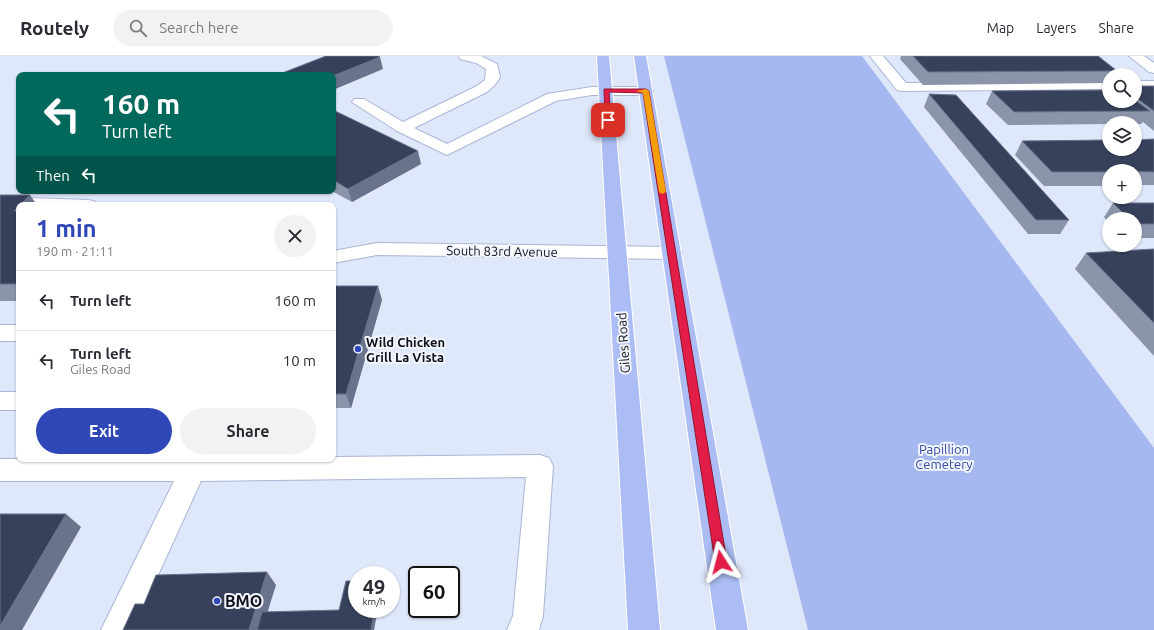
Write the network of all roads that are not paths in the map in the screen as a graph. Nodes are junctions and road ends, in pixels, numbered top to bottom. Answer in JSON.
{"nodes":[{"id":1,"x":465,"y":56,"type":"edge"},
{"id":2,"x":603,"y":56,"type":"edge"},
{"id":3,"x":640,"y":56,"type":"edge"},
{"id":4,"x":876,"y":56,"type":"edge"},
{"id":5,"x":1135,"y":56,"type":"edge"},
{"id":6,"x":1154,"y":69,"type":"edge"},
{"id":7,"x":1142,"y":85,"type":"edge"},
{"id":8,"x":1154,"y":85,"type":"edge"},
{"id":9,"x":1102,"y":86,"type":"edge"},
{"id":10,"x":606,"y":91,"type":"junction"},
{"id":11,"x":646,"y":91,"type":"junction"},
{"id":12,"x":359,"y":102,"type":"dead end"},
{"id":13,"x":402,"y":128,"type":"junction"},
{"id":14,"x":0,"y":202,"type":"edge"},
{"id":15,"x":16,"y":203,"type":"edge"},
{"id":16,"x":617,"y":253,"type":"junction"},
{"id":17,"x":672,"y":253,"type":"junction"},
{"id":18,"x":336,"y":256,"type":"edge"},
{"id":19,"x":16,"y":333,"type":"edge"},
{"id":20,"x":0,"y":334,"type":"edge"},
{"id":21,"x":0,"y":401,"type":"edge"},
{"id":22,"x":16,"y":401,"type":"edge"},
{"id":23,"x":195,"y":464,"type":"edge"},
{"id":24,"x":0,"y":470,"type":"edge"},
{"id":25,"x":118,"y":630,"type":"edge"},
{"id":26,"x":523,"y":630,"type":"edge"},
{"id":27,"x":644,"y":630,"type":"edge"},
{"id":28,"x":732,"y":630,"type":"edge"}],
"edges":[{"from":1,"to":13,"type":"street"},
{"from":2,"to":10,"type":"main road","name":"Giles Road"},
{"from":3,"to":11,"type":"main road"},
{"from":4,"to":9,"type":"street"},
{"from":5,"to":6,"type":"street"},
{"from":7,"to":8,"type":"street"},
{"from":10,"to":11,"type":"street"},
{"from":10,"to":13,"type":"street"},
{"from":10,"to":16,"type":"main road","name":"Giles Road"},
{"from":11,"to":17,"type":"main road"},
{"from":12,"to":13,"type":"street"},
{"from":14,"to":15,"type":"street"},
{"from":16,"to":17,"type":"street","name":"South 83rd Avenue"},
{"from":16,"to":18,"type":"street","name":"South 83rd Avenue"},
{"from":16,"to":27,"type":"main road","name":"Giles Road"},
{"from":17,"to":28,"type":"main road"},
{"from":19,"to":20,"type":"street"},
{"from":21,"to":22,"type":"street"},
{"from":23,"to":24,"type":"street"},
{"from":23,"to":25,"type":"street"},
{"from":23,"to":26,"type":"street"}]}
